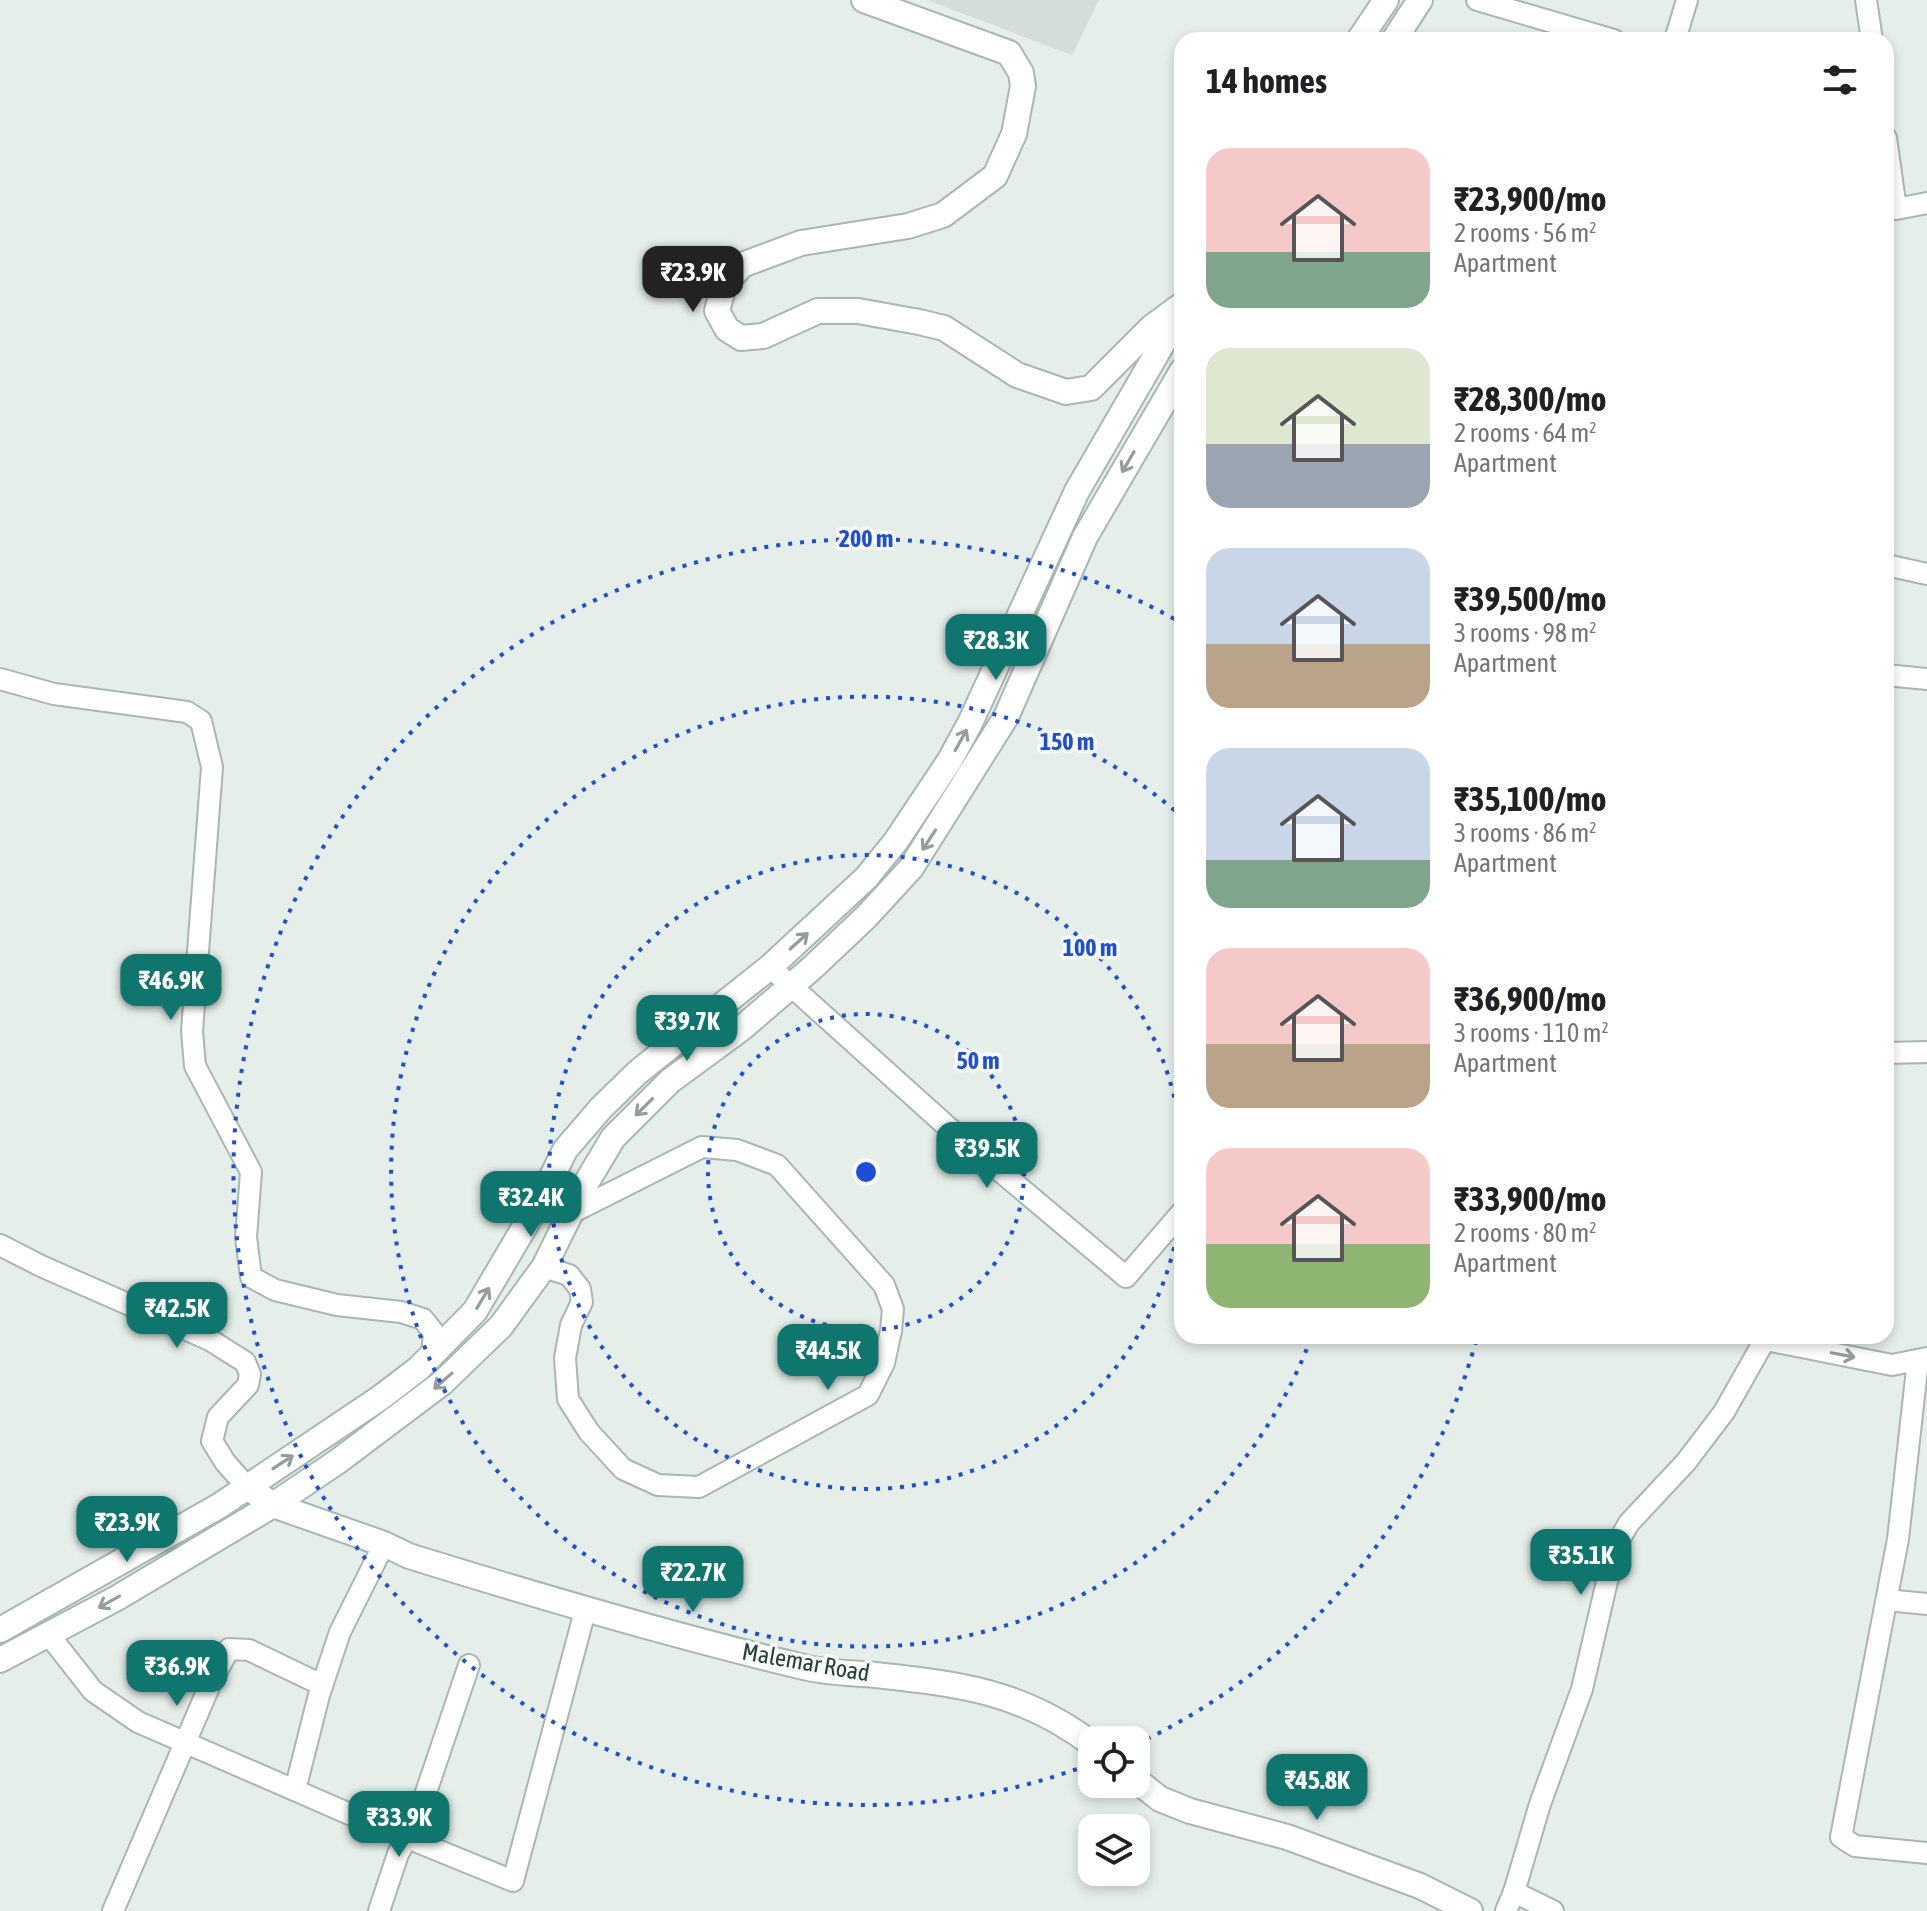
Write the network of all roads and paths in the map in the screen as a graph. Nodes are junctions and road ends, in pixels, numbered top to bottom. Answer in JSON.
{"nodes":[{"id":1,"x":864,"y":0,"type":"edge"},
{"id":2,"x":1386,"y":0,"type":"edge"},
{"id":3,"x":1420,"y":0,"type":"edge"},
{"id":4,"x":1477,"y":0,"type":"edge"},
{"id":5,"x":1687,"y":0,"type":"edge"},
{"id":6,"x":1866,"y":0,"type":"edge"},
{"id":7,"x":1364,"y":32,"type":"edge"},
{"id":8,"x":1399,"y":32,"type":"edge"},
{"id":9,"x":1587,"y":32,"type":"edge"},
{"id":10,"x":1677,"y":32,"type":"edge"},
{"id":11,"x":1871,"y":32,"type":"edge"},
{"id":12,"x":1894,"y":195,"type":"edge"},
{"id":13,"x":1927,"y":203,"type":"edge"},
{"id":14,"x":1174,"y":313,"type":"edge"},
{"id":15,"x":1174,"y":321,"type":"edge"},
{"id":16,"x":1174,"y":384,"type":"edge"},
{"id":17,"x":1131,"y":394,"type":"junction"},
{"id":18,"x":1157,"y":412,"type":"junction"},
{"id":19,"x":1894,"y":567,"type":"edge"},
{"id":20,"x":1927,"y":574,"type":"edge"},
{"id":21,"x":1894,"y":676,"type":"edge"},
{"id":22,"x":0,"y":679,"type":"edge"},
{"id":23,"x":1927,"y":679,"type":"edge"},
{"id":24,"x":770,"y":967,"type":"junction"},
{"id":25,"x":791,"y":986,"type":"junction"},
{"id":26,"x":1927,"y":1052,"type":"edge"},
{"id":27,"x":1894,"y":1053,"type":"edge"},
{"id":28,"x":571,"y":1213,"type":"junction"},
{"id":29,"x":1174,"y":1221,"type":"edge"},
{"id":30,"x":0,"y":1245,"type":"edge"},
{"id":31,"x":544,"y":1267,"type":"junction"},
{"id":32,"x":1764,"y":1344,"type":"edge"},
{"id":33,"x":1795,"y":1344,"type":"edge"},
{"id":34,"x":432,"y":1355,"type":"junction"},
{"id":35,"x":1923,"y":1359,"type":"edge"},
{"id":36,"x":246,"y":1486,"type":"junction"},
{"id":37,"x":273,"y":1505,"type":"junction"},
{"id":38,"x":384,"y":1544,"type":"junction"},
{"id":39,"x":1887,"y":1600,"type":"junction"},
{"id":40,"x":1927,"y":1604,"type":"edge"},
{"id":41,"x":585,"y":1611,"type":"junction"},
{"id":42,"x":0,"y":1630,"type":"edge"},
{"id":43,"x":49,"y":1635,"type":"junction"},
{"id":44,"x":0,"y":1660,"type":"edge"},
{"id":45,"x":469,"y":1665,"type":"dead end"},
{"id":46,"x":322,"y":1685,"type":"junction"},
{"id":47,"x":1078,"y":1733,"type":"edge"},
{"id":48,"x":187,"y":1744,"type":"junction"},
{"id":49,"x":295,"y":1790,"type":"junction"},
{"id":50,"x":1150,"y":1791,"type":"edge"},
{"id":51,"x":407,"y":1838,"type":"junction"},
{"id":52,"x":1927,"y":1853,"type":"edge"},
{"id":53,"x":1514,"y":1892,"type":"junction"},
{"id":54,"x":113,"y":1911,"type":"edge"},
{"id":55,"x":379,"y":1911,"type":"edge"},
{"id":56,"x":1470,"y":1911,"type":"edge"},
{"id":57,"x":1506,"y":1911,"type":"edge"},
{"id":58,"x":1553,"y":1911,"type":"edge"}],
"edges":[{"from":1,"to":14,"type":"main road"},
{"from":2,"to":7,"type":"main road"},
{"from":3,"to":8,"type":"main road"},
{"from":4,"to":9,"type":"street"},
{"from":5,"to":10,"type":"street"},
{"from":6,"to":11,"type":"street"},
{"from":12,"to":13,"type":"street"},
{"from":15,"to":17,"type":"main road"},
{"from":16,"to":18,"type":"main road"},
{"from":17,"to":18,"type":"main road"},
{"from":24,"to":17,"type":"main road","one_way":true},
{"from":18,"to":25,"type":"main road","one_way":true},
{"from":19,"to":20,"type":"street"},
{"from":21,"to":23,"type":"street"},
{"from":22,"to":34,"type":"street"},
{"from":24,"to":25,"type":"street"},
{"from":34,"to":24,"type":"main road","one_way":true},
{"from":25,"to":28,"type":"main road","one_way":true},
{"from":25,"to":29,"type":"street"},
{"from":26,"to":27,"type":"street"},
{"from":28,"to":31,"type":"main road"},
{"from":28,"to":31,"type":"street"},
{"from":30,"to":36,"type":"street"},
{"from":31,"to":37,"type":"main road","one_way":true},
{"from":32,"to":53,"type":"street"},
{"from":33,"to":35,"type":"street","one_way":true},
{"from":36,"to":34,"type":"main road","one_way":true},
{"from":35,"to":39,"type":"street"},
{"from":36,"to":37,"type":"main road","name":"Malemar Road"},
{"from":36,"to":42,"type":"main road"},
{"from":37,"to":38,"type":"main road","name":"Malemar Road"},
{"from":37,"to":43,"type":"main road","one_way":true},
{"from":38,"to":41,"type":"main road","name":"Malemar Road"},
{"from":38,"to":46,"type":"street"},
{"from":39,"to":40,"type":"street"},
{"from":39,"to":52,"type":"street"},
{"from":41,"to":47,"type":"main road","name":"Malemar Road"},
{"from":41,"to":51,"type":"street"},
{"from":43,"to":44,"type":"main road"},
{"from":43,"to":48,"type":"street"},
{"from":45,"to":51,"type":"street"},
{"from":46,"to":48,"type":"street"},
{"from":46,"to":49,"type":"street"},
{"from":48,"to":49,"type":"street"},
{"from":48,"to":54,"type":"street"},
{"from":49,"to":51,"type":"street"},
{"from":50,"to":56,"type":"main road"},
{"from":51,"to":55,"type":"street"},
{"from":53,"to":57,"type":"street"},
{"from":53,"to":58,"type":"street"}]}
